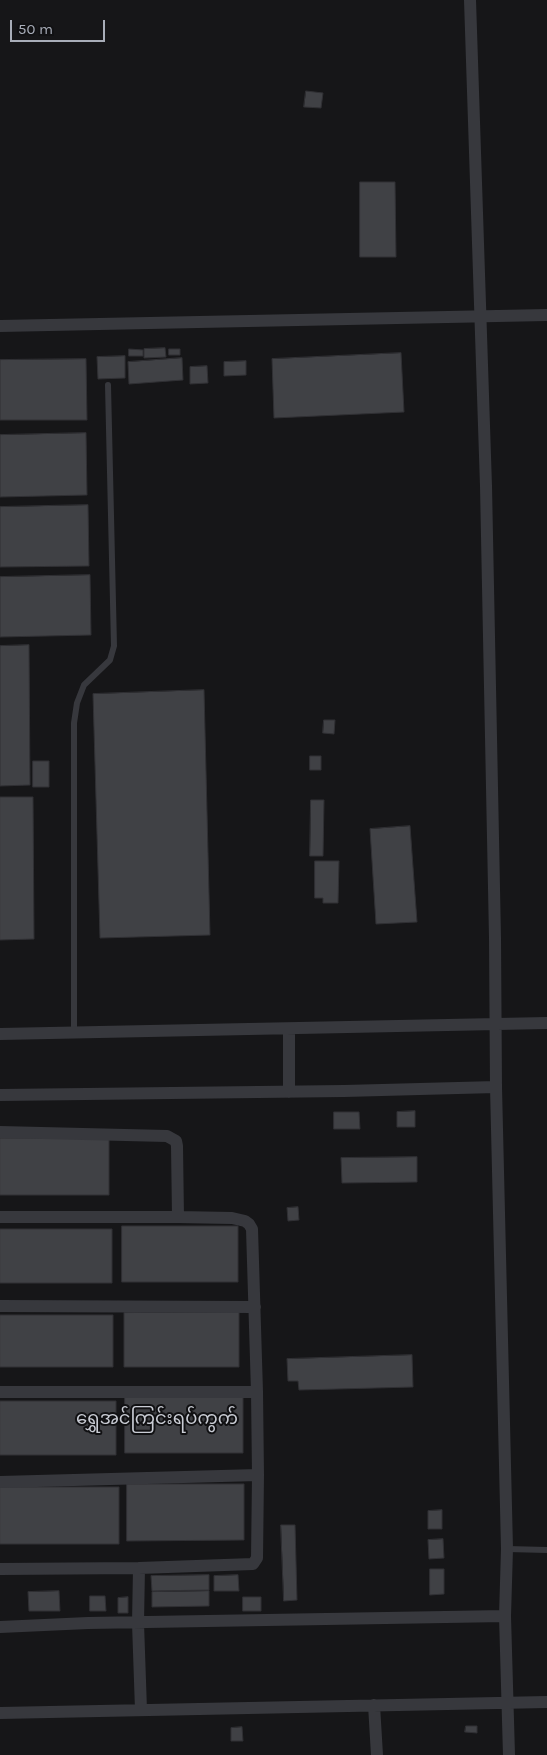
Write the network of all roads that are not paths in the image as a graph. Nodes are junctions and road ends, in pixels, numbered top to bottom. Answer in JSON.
{"nodes":[{"id":1,"x":470,"y":0,"type":"edge"},
{"id":2,"x":547,"y":315,"type":"edge"},
{"id":3,"x":481,"y":316,"type":"junction"},
{"id":4,"x":0,"y":326,"type":"edge"},
{"id":5,"x":108,"y":385,"type":"dead end"},
{"id":6,"x":547,"y":1023,"type":"edge"},
{"id":7,"x":496,"y":1025,"type":"junction"},
{"id":8,"x":289,"y":1029,"type":"junction"},
{"id":9,"x":74,"y":1032,"type":"junction"},
{"id":10,"x":0,"y":1034,"type":"edge"},
{"id":11,"x":496,"y":1087,"type":"junction"},
{"id":12,"x":289,"y":1092,"type":"junction"},
{"id":13,"x":0,"y":1095,"type":"edge"},
{"id":14,"x":0,"y":1132,"type":"edge"},
{"id":15,"x":0,"y":1217,"type":"edge"},
{"id":16,"x":178,"y":1217,"type":"junction"},
{"id":17,"x":0,"y":1306,"type":"edge"},
{"id":18,"x":255,"y":1307,"type":"junction"},
{"id":19,"x":0,"y":1392,"type":"edge"},
{"id":20,"x":257,"y":1392,"type":"junction"},
{"id":21,"x":258,"y":1475,"type":"junction"},
{"id":22,"x":0,"y":1482,"type":"edge"},
{"id":23,"x":507,"y":1550,"type":"junction"},
{"id":24,"x":547,"y":1550,"type":"edge"},
{"id":25,"x":139,"y":1568,"type":"junction"},
{"id":26,"x":0,"y":1570,"type":"edge"},
{"id":27,"x":505,"y":1616,"type":"junction"},
{"id":28,"x":138,"y":1623,"type":"junction"},
{"id":29,"x":0,"y":1627,"type":"edge"},
{"id":30,"x":547,"y":1702,"type":"edge"},
{"id":31,"x":507,"y":1704,"type":"junction"},
{"id":32,"x":374,"y":1705,"type":"junction"},
{"id":33,"x":140,"y":1710,"type":"junction"},
{"id":34,"x":0,"y":1713,"type":"edge"},
{"id":35,"x":377,"y":1755,"type":"edge"},
{"id":36,"x":509,"y":1755,"type":"edge"}],
"edges":[{"from":1,"to":3,"type":"street"},
{"from":2,"to":3,"type":"street"},
{"from":3,"to":4,"type":"street"},
{"from":3,"to":7,"type":"street"},
{"from":5,"to":9,"type":"lane"},
{"from":6,"to":7,"type":"street"},
{"from":7,"to":8,"type":"street"},
{"from":7,"to":11,"type":"street"},
{"from":8,"to":9,"type":"street"},
{"from":8,"to":12,"type":"street"},
{"from":9,"to":10,"type":"street"},
{"from":11,"to":12,"type":"street"},
{"from":11,"to":23,"type":"street"},
{"from":12,"to":13,"type":"street"},
{"from":14,"to":16,"type":"street"},
{"from":15,"to":16,"type":"street"},
{"from":16,"to":18,"type":"street"},
{"from":17,"to":18,"type":"street"},
{"from":18,"to":20,"type":"street"},
{"from":19,"to":20,"type":"street"},
{"from":20,"to":21,"type":"street"},
{"from":21,"to":22,"type":"street"},
{"from":21,"to":25,"type":"street"},
{"from":23,"to":24,"type":"lane"},
{"from":23,"to":27,"type":"street"},
{"from":25,"to":26,"type":"street"},
{"from":25,"to":28,"type":"street"},
{"from":27,"to":28,"type":"street"},
{"from":27,"to":31,"type":"street"},
{"from":28,"to":29,"type":"street"},
{"from":28,"to":33,"type":"street"},
{"from":30,"to":31,"type":"street"},
{"from":31,"to":32,"type":"street"},
{"from":31,"to":36,"type":"street"},
{"from":32,"to":33,"type":"street"},
{"from":32,"to":35,"type":"street"},
{"from":33,"to":34,"type":"street"}]}
